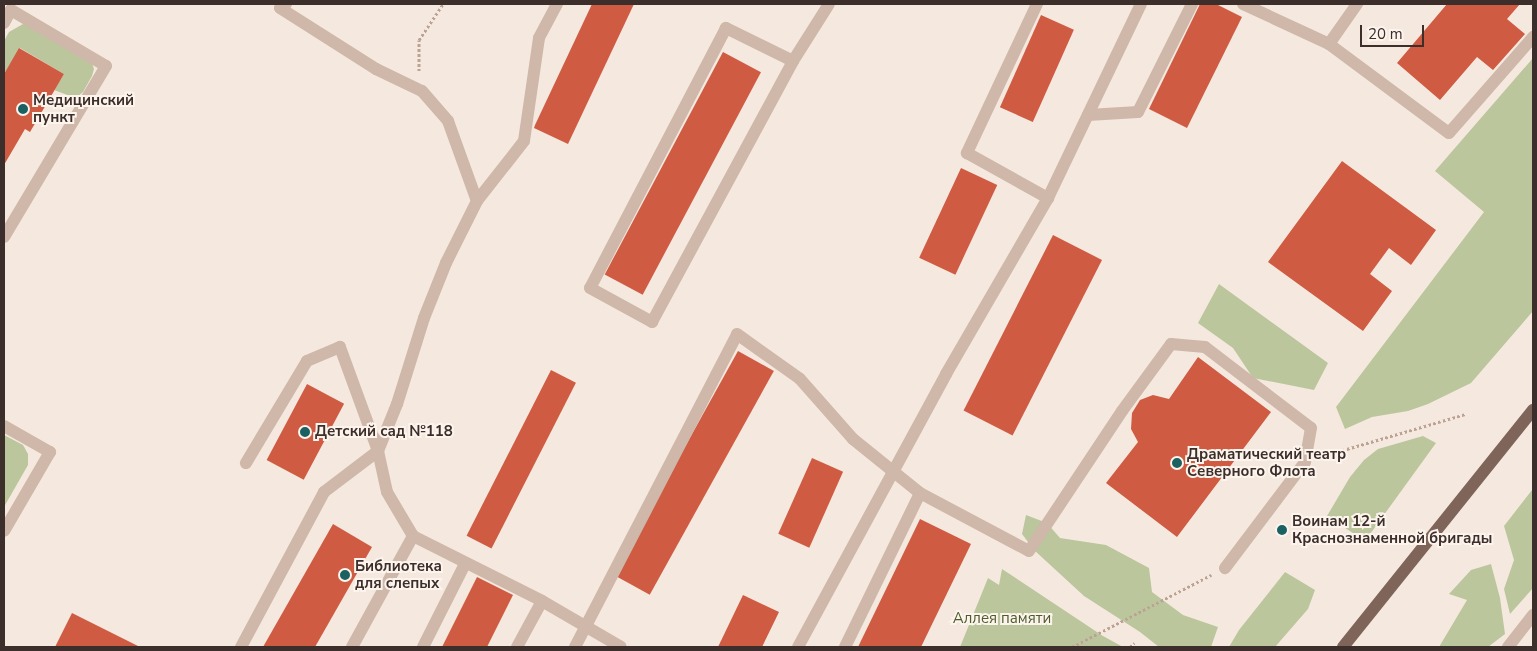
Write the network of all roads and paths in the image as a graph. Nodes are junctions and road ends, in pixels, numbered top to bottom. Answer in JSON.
{"nodes":[{"id":1,"x":286,"y":4,"type":"edge"},
{"id":2,"x":443,"y":4,"type":"edge"},
{"id":3,"x":557,"y":4,"type":"edge"},
{"id":4,"x":829,"y":4,"type":"edge"},
{"id":5,"x":1037,"y":4,"type":"edge"},
{"id":6,"x":1141,"y":4,"type":"edge"},
{"id":7,"x":1192,"y":4,"type":"edge"},
{"id":8,"x":1243,"y":4,"type":"edge"},
{"id":9,"x":1357,"y":4,"type":"edge"},
{"id":10,"x":4,"y":23,"type":"edge"},
{"id":11,"x":1533,"y":37,"type":"edge"},
{"id":12,"x":1329,"y":44,"type":"junction"},
{"id":13,"x":793,"y":61,"type":"junction"},
{"id":14,"x":419,"y":89,"type":"junction"},
{"id":15,"x":1088,"y":115,"type":"junction"},
{"id":16,"x":1048,"y":198,"type":"junction"},
{"id":17,"x":477,"y":201,"type":"junction"},
{"id":18,"x":4,"y":238,"type":"edge"},
{"id":19,"x":1533,"y":410,"type":"edge"},
{"id":20,"x":1466,"y":414,"type":"dead end"},
{"id":21,"x":4,"y":426,"type":"edge"},
{"id":22,"x":378,"y":452,"type":"junction"},
{"id":23,"x":1305,"y":462,"type":"junction"},
{"id":24,"x":246,"y":463,"type":"dead end"},
{"id":25,"x":895,"y":471,"type":"junction"},
{"id":26,"x":920,"y":494,"type":"junction"},
{"id":27,"x":4,"y":531,"type":"edge"},
{"id":28,"x":413,"y":536,"type":"junction"},
{"id":29,"x":465,"y":564,"type":"junction"},
{"id":30,"x":1225,"y":568,"type":"joint"},
{"id":31,"x":542,"y":602,"type":"junction"},
{"id":32,"x":1533,"y":615,"type":"edge"},
{"id":33,"x":586,"y":627,"type":"junction"},
{"id":34,"x":1134,"y":643,"type":"dead end"},
{"id":35,"x":241,"y":647,"type":"edge"},
{"id":36,"x":352,"y":647,"type":"edge"},
{"id":37,"x":423,"y":647,"type":"edge"},
{"id":38,"x":517,"y":647,"type":"edge"},
{"id":39,"x":575,"y":647,"type":"edge"},
{"id":40,"x":620,"y":647,"type":"edge"},
{"id":41,"x":798,"y":647,"type":"edge"},
{"id":42,"x":845,"y":647,"type":"edge"},
{"id":43,"x":1072,"y":647,"type":"edge"},
{"id":44,"x":1130,"y":647,"type":"edge"},
{"id":45,"x":1343,"y":647,"type":"edge"},
{"id":46,"x":1508,"y":647,"type":"edge"}],
"edges":[{"from":1,"to":14,"type":"street"},
{"from":2,"to":14,"type":"path"},
{"from":3,"to":17,"type":"street"},
{"from":4,"to":13,"type":"street"},
{"from":5,"to":16,"type":"street"},
{"from":6,"to":15,"type":"street"},
{"from":7,"to":15,"type":"street"},
{"from":8,"to":12,"type":"street"},
{"from":9,"to":12,"type":"street"},
{"from":10,"to":18,"type":"street"},
{"from":11,"to":12,"type":"street"},
{"from":13,"to":13,"type":"street"},
{"from":14,"to":17,"type":"street"},
{"from":15,"to":16,"type":"street"},
{"from":16,"to":25,"type":"street"},
{"from":17,"to":22,"type":"street"},
{"from":19,"to":45,"type":"main road"},
{"from":20,"to":23,"type":"path"},
{"from":21,"to":27,"type":"street"},
{"from":22,"to":24,"type":"street"},
{"from":22,"to":28,"type":"street"},
{"from":22,"to":35,"type":"street"},
{"from":23,"to":26,"type":"street"},
{"from":23,"to":30,"type":"street"},
{"from":25,"to":26,"type":"street"},
{"from":25,"to":33,"type":"street"},
{"from":25,"to":41,"type":"street"},
{"from":26,"to":42,"type":"street"},
{"from":28,"to":29,"type":"street"},
{"from":28,"to":36,"type":"street"},
{"from":29,"to":31,"type":"street"},
{"from":29,"to":37,"type":"street"},
{"from":30,"to":43,"type":"path"},
{"from":31,"to":33,"type":"street"},
{"from":31,"to":38,"type":"street"},
{"from":32,"to":46,"type":"street"},
{"from":33,"to":39,"type":"street"},
{"from":33,"to":40,"type":"street"},
{"from":34,"to":44,"type":"path"}]}
